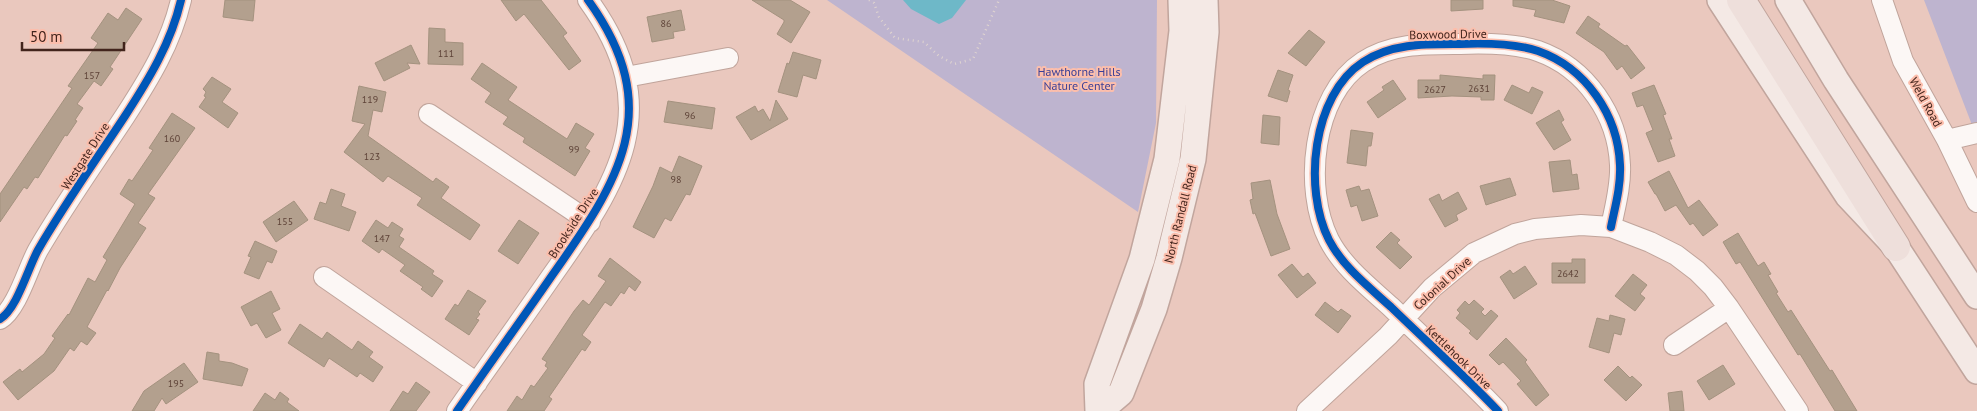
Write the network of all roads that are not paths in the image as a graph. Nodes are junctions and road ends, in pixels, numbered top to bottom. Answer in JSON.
{"nodes":[{"id":1,"x":181,"y":0,"type":"edge"},
{"id":2,"x":588,"y":0,"type":"edge"},
{"id":3,"x":1181,"y":0,"type":"edge"},
{"id":4,"x":1205,"y":0,"type":"edge"},
{"id":5,"x":1216,"y":0,"type":"edge"},
{"id":6,"x":1720,"y":0,"type":"edge"},
{"id":7,"x":1741,"y":0,"type":"edge"},
{"id":8,"x":1788,"y":0,"type":"edge"},
{"id":9,"x":1882,"y":0,"type":"edge"},
{"id":10,"x":728,"y":58,"type":"dead end"},
{"id":11,"x":626,"y":77,"type":"junction"},
{"id":12,"x":1201,"y":82,"type":"junction"},
{"id":13,"x":429,"y":114,"type":"dead end"},
{"id":14,"x":1977,"y":133,"type":"edge"},
{"id":15,"x":1947,"y":140,"type":"junction"},
{"id":16,"x":1977,"y":202,"type":"edge"},
{"id":17,"x":590,"y":222,"type":"junction"},
{"id":18,"x":1611,"y":227,"type":"junction"},
{"id":19,"x":1896,"y":247,"type":"junction"},
{"id":20,"x":324,"y":277,"type":"dead end"},
{"id":21,"x":1977,"y":296,"type":"edge"},
{"id":22,"x":1729,"y":308,"type":"junction"},
{"id":23,"x":0,"y":319,"type":"edge"},
{"id":24,"x":1403,"y":319,"type":"junction"},
{"id":25,"x":1674,"y":345,"type":"dead end"},
{"id":26,"x":1977,"y":371,"type":"edge"},
{"id":27,"x":477,"y":383,"type":"junction"},
{"id":28,"x":457,"y":411,"type":"edge"},
{"id":29,"x":1099,"y":411,"type":"edge"},
{"id":30,"x":1307,"y":411,"type":"edge"},
{"id":31,"x":1498,"y":411,"type":"edge"},
{"id":32,"x":1798,"y":411,"type":"edge"}],
"edges":[{"from":1,"to":23,"type":"street","name":"Westgate Drive"},
{"from":2,"to":11,"type":"street","name":"Brookside Drive"},
{"from":3,"to":29,"type":"main road","name":"North Randall Road"},
{"from":4,"to":12,"type":"main road","name":"North Randall Road"},
{"from":5,"to":12,"type":"main road"},
{"from":6,"to":19,"type":"main road"},
{"from":7,"to":19,"type":"highway"},
{"from":8,"to":21,"type":"main road"},
{"from":9,"to":15,"type":"street","name":"Weld Road"},
{"from":10,"to":11,"type":"street"},
{"from":11,"to":17,"type":"street","name":"Brookside Drive"},
{"from":12,"to":29,"type":"main road","name":"North Randall Road"},
{"from":13,"to":17,"type":"street","name":"Brookside Drive"},
{"from":14,"to":15,"type":"street"},
{"from":15,"to":16,"type":"street","name":"Weld Road"},
{"from":17,"to":27,"type":"street","name":"Brookside Drive"},
{"from":18,"to":22,"type":"street","name":"Colonial Drive"},
{"from":18,"to":24,"type":"street","name":"Colonial Drive"},
{"from":18,"to":24,"type":"street","name":"Boxwood Drive"},
{"from":19,"to":26,"type":"main road"},
{"from":20,"to":27,"type":"street"},
{"from":22,"to":25,"type":"street"},
{"from":22,"to":32,"type":"street","name":"Colonial Drive"},
{"from":24,"to":30,"type":"street","name":"Colonial Drive"},
{"from":24,"to":31,"type":"street","name":"Kettlehook Drive"},
{"from":27,"to":28,"type":"street","name":"Brookside Drive"}]}
